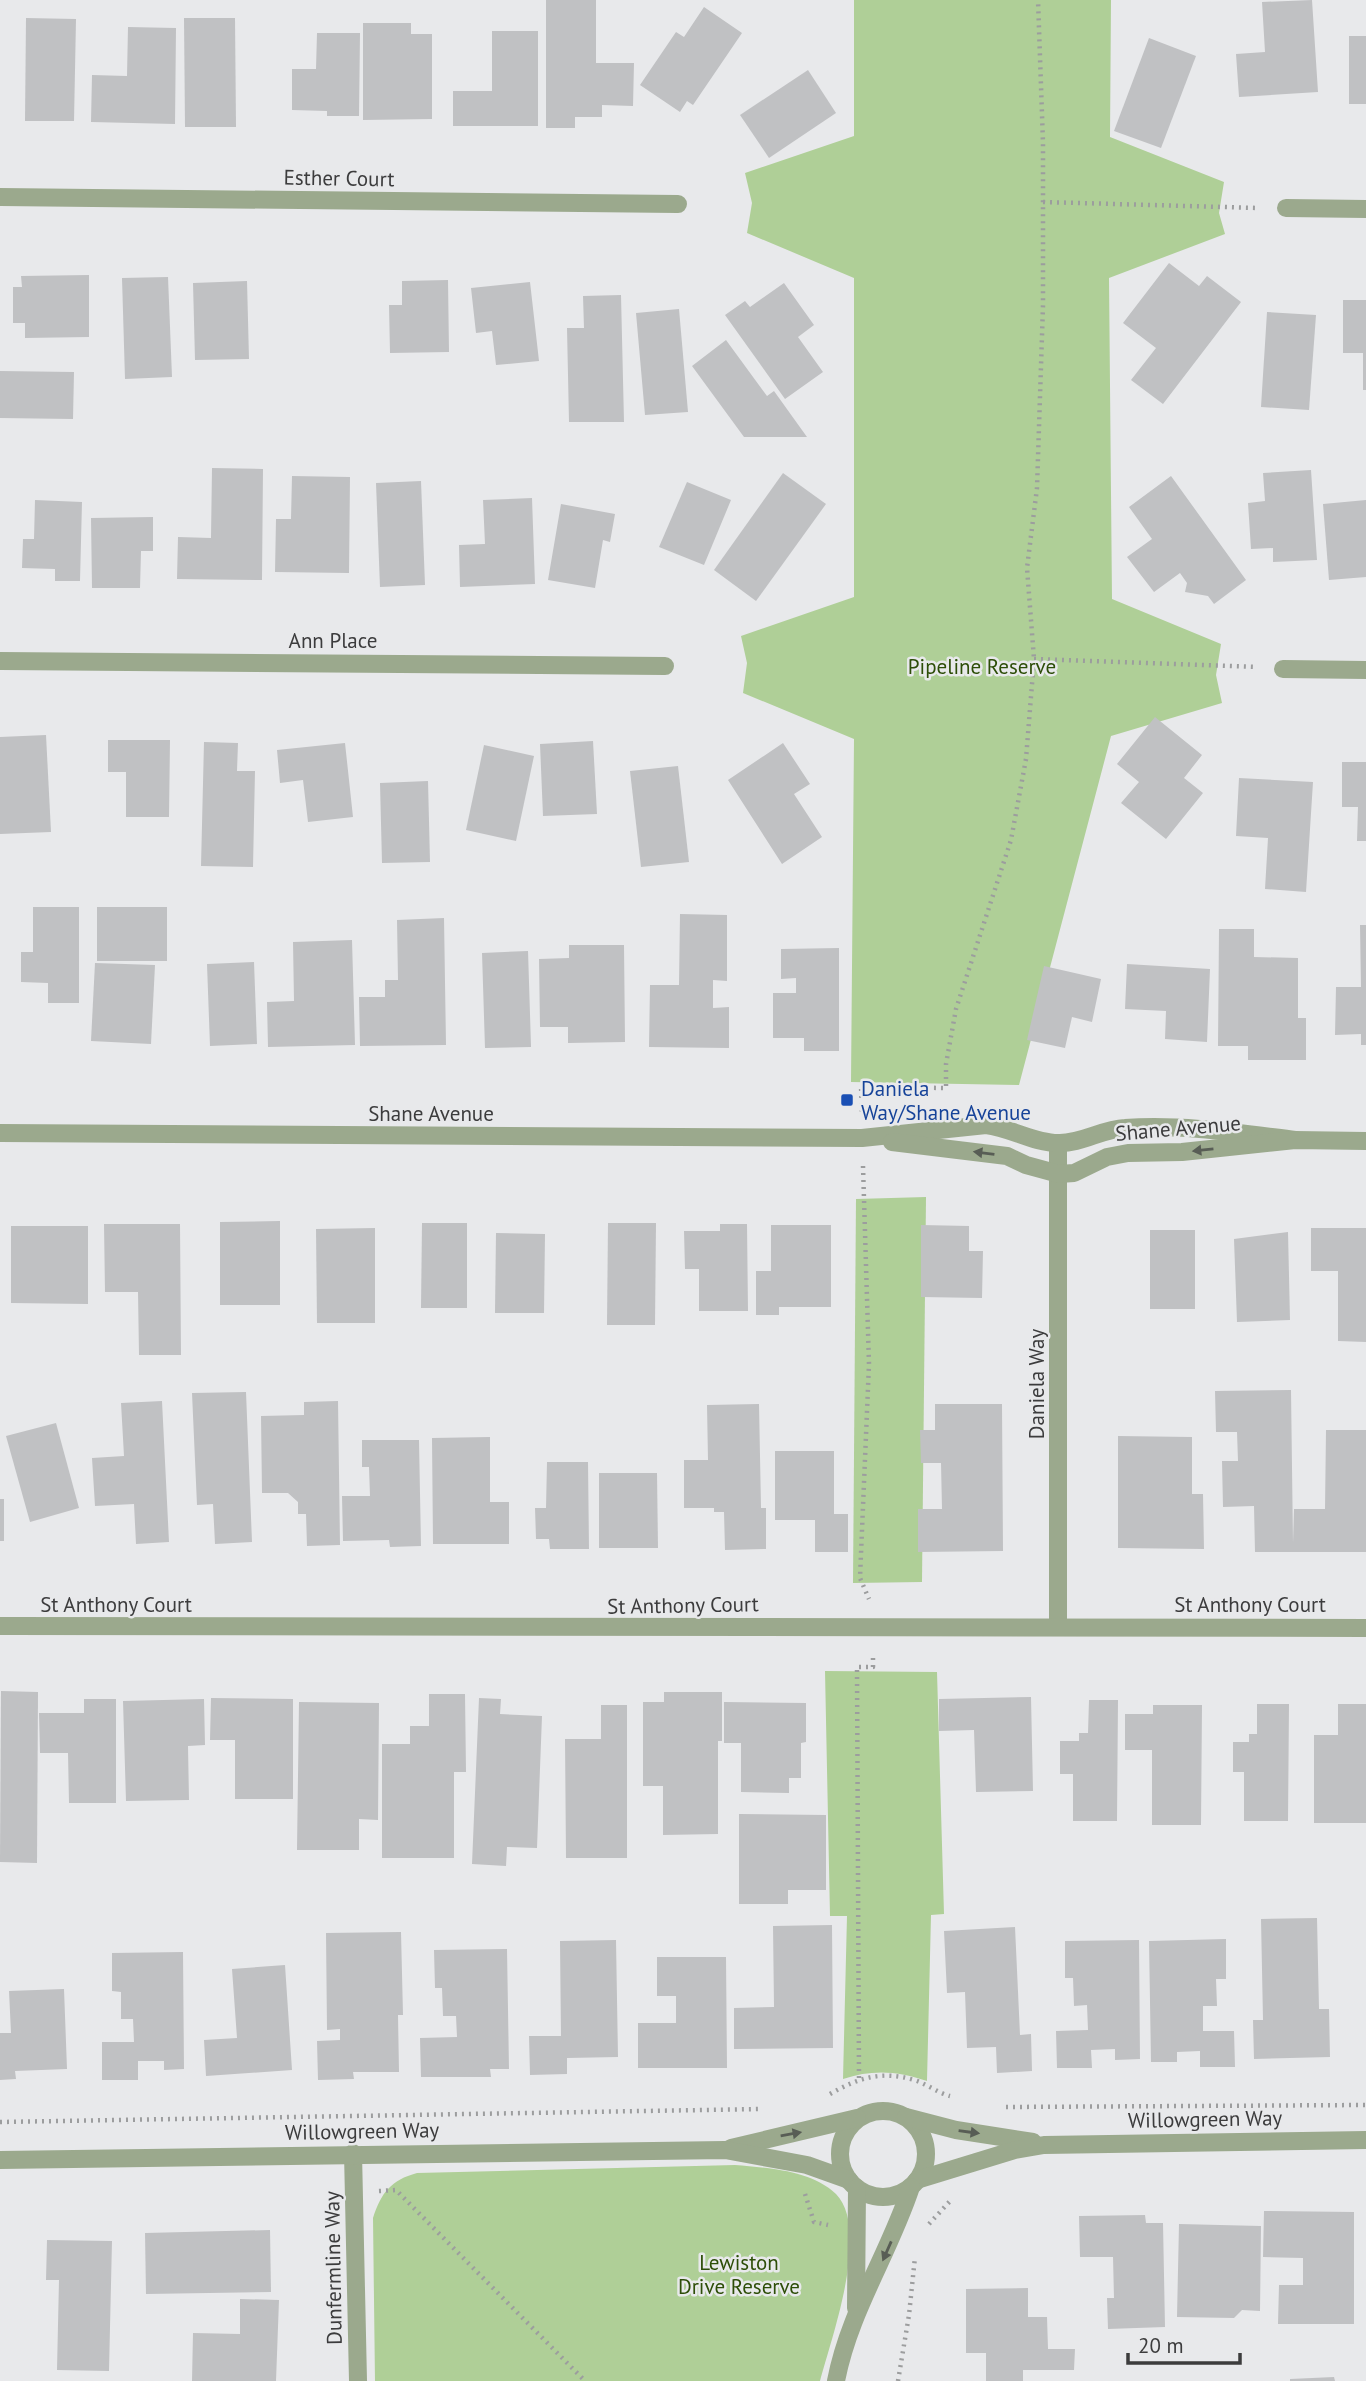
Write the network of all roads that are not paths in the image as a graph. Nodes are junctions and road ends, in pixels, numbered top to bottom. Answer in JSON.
{"nodes":[{"id":1,"x":0,"y":197,"type":"edge"},
{"id":2,"x":678,"y":204,"type":"dead end"},
{"id":3,"x":1286,"y":208,"type":"road end"},
{"id":4,"x":1366,"y":209,"type":"edge"},
{"id":5,"x":0,"y":661,"type":"edge"},
{"id":6,"x":665,"y":666,"type":"dead end"},
{"id":7,"x":1283,"y":669,"type":"road end"},
{"id":8,"x":1366,"y":670,"type":"edge"},
{"id":9,"x":0,"y":1133,"type":"edge"},
{"id":10,"x":862,"y":1138,"type":"junction"},
{"id":11,"x":1296,"y":1140,"type":"junction"},
{"id":12,"x":1366,"y":1141,"type":"edge"},
{"id":13,"x":1058,"y":1143,"type":"junction"},
{"id":14,"x":1059,"y":1174,"type":"junction"},
{"id":15,"x":1058,"y":1625,"type":"junction"},
{"id":16,"x":0,"y":1626,"type":"edge"},
{"id":17,"x":1366,"y":1628,"type":"edge"},
{"id":18,"x":903,"y":2116,"type":"junction"},
{"id":19,"x":861,"y":2117,"type":"junction"},
{"id":20,"x":1366,"y":2140,"type":"edge"},
{"id":21,"x":1044,"y":2145,"type":"junction"},
{"id":22,"x":725,"y":2150,"type":"junction"},
{"id":23,"x":353,"y":2153,"type":"junction"},
{"id":24,"x":0,"y":2160,"type":"edge"},
{"id":25,"x":853,"y":2184,"type":"junction"},
{"id":26,"x":914,"y":2184,"type":"junction"},
{"id":27,"x":856,"y":2311,"type":"junction"},
{"id":28,"x":358,"y":2381,"type":"edge"},
{"id":29,"x":836,"y":2381,"type":"edge"}],
"edges":[{"from":1,"to":2,"type":"street","name":"Esther Court"},
{"from":3,"to":4,"type":"street"},
{"from":5,"to":6,"type":"street","name":"Ann Place"},
{"from":7,"to":8,"type":"street"},
{"from":9,"to":10,"type":"street","name":"Shane Avenue"},
{"from":10,"to":13,"type":"street","name":"Shane Avenue"},
{"from":14,"to":10,"type":"street","name":"Shane Avenue","one_way":true},
{"from":11,"to":12,"type":"street","name":"Shane Avenue"},
{"from":11,"to":13,"type":"street","name":"Shane Avenue"},
{"from":11,"to":14,"type":"street","name":"Shane Avenue","one_way":true},
{"from":13,"to":14,"type":"street","name":"Daniela Way"},
{"from":14,"to":15,"type":"street","name":"Daniela Way"},
{"from":15,"to":16,"type":"street","name":"St Anthony Court"},
{"from":15,"to":17,"type":"street","name":"St Anthony Court"},
{"from":18,"to":19,"type":"street"},
{"from":18,"to":21,"type":"street","name":"Willowgreen Way","one_way":true},
{"from":18,"to":26,"type":"street"},
{"from":22,"to":19,"type":"street","name":"Willowgreen Way","one_way":true},
{"from":19,"to":25,"type":"street"},
{"from":20,"to":21,"type":"street","name":"Willowgreen Way"},
{"from":21,"to":26,"type":"street","name":"Willowgreen Way"},
{"from":22,"to":23,"type":"street","name":"Willowgreen Way"},
{"from":22,"to":25,"type":"street","name":"Willowgreen Way"},
{"from":23,"to":24,"type":"street","name":"Willowgreen Way"},
{"from":23,"to":28,"type":"street","name":"Dunfermline Way"},
{"from":25,"to":26,"type":"street"},
{"from":25,"to":27,"type":"street"},
{"from":26,"to":27,"type":"street","one_way":true},
{"from":27,"to":29,"type":"street"}]}
